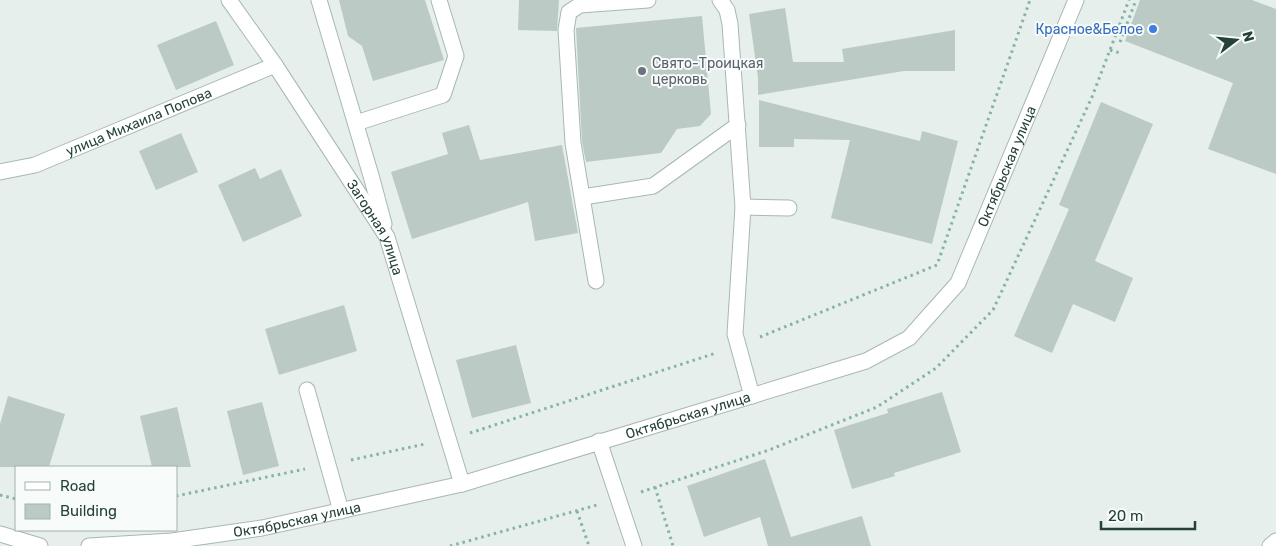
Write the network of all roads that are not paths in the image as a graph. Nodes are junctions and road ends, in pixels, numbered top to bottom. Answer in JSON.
{"nodes":[{"id":1,"x":229,"y":0,"type":"edge"},
{"id":2,"x":319,"y":0,"type":"edge"},
{"id":3,"x":439,"y":0,"type":"edge"},
{"id":4,"x":648,"y":0,"type":"edge"},
{"id":5,"x":720,"y":0,"type":"edge"},
{"id":6,"x":1076,"y":0,"type":"edge"},
{"id":7,"x":611,"y":1,"type":"edge"},
{"id":8,"x":276,"y":65,"type":"junction"},
{"id":9,"x":356,"y":123,"type":"junction"},
{"id":10,"x":738,"y":126,"type":"junction"},
{"id":11,"x":0,"y":172,"type":"edge"},
{"id":12,"x":583,"y":197,"type":"junction"},
{"id":13,"x":743,"y":208,"type":"junction"},
{"id":14,"x":789,"y":208,"type":"dead end"},
{"id":15,"x":387,"y":238,"type":"junction"},
{"id":16,"x":596,"y":281,"type":"dead end"},
{"id":17,"x":307,"y":390,"type":"dead end"},
{"id":18,"x":752,"y":396,"type":"junction"},
{"id":19,"x":599,"y":441,"type":"junction"},
{"id":20,"x":462,"y":484,"type":"junction"},
{"id":21,"x":341,"y":511,"type":"junction"},
{"id":22,"x":0,"y":534,"type":"edge"},
{"id":23,"x":1276,"y":541,"type":"edge"},
{"id":24,"x":40,"y":546,"type":"edge"},
{"id":25,"x":90,"y":546,"type":"edge"},
{"id":26,"x":634,"y":546,"type":"edge"},
{"id":27,"x":1270,"y":546,"type":"edge"}],
"edges":[{"from":1,"to":8,"type":"street","name":"Загорная улица"},
{"from":2,"to":9,"type":"street"},
{"from":3,"to":9,"type":"street"},
{"from":4,"to":7,"type":"street"},
{"from":5,"to":10,"type":"street"},
{"from":6,"to":18,"type":"street","name":"Октябрьская улица"},
{"from":7,"to":12,"type":"street"},
{"from":8,"to":11,"type":"street","name":"улица Михаила Попова"},
{"from":8,"to":15,"type":"street","name":"Загорная улица"},
{"from":9,"to":15,"type":"street"},
{"from":10,"to":12,"type":"street"},
{"from":10,"to":13,"type":"street"},
{"from":12,"to":16,"type":"street"},
{"from":13,"to":14,"type":"street"},
{"from":13,"to":18,"type":"street"},
{"from":15,"to":20,"type":"street","name":"Загорная улица"},
{"from":17,"to":21,"type":"street"},
{"from":18,"to":19,"type":"street","name":"Октябрьская улица"},
{"from":19,"to":20,"type":"street","name":"Октябрьская улица"},
{"from":19,"to":26,"type":"street"},
{"from":20,"to":21,"type":"street","name":"Октябрьская улица"},
{"from":21,"to":25,"type":"street","name":"Октябрьская улица"},
{"from":22,"to":24,"type":"street"},
{"from":23,"to":27,"type":"street"}]}
